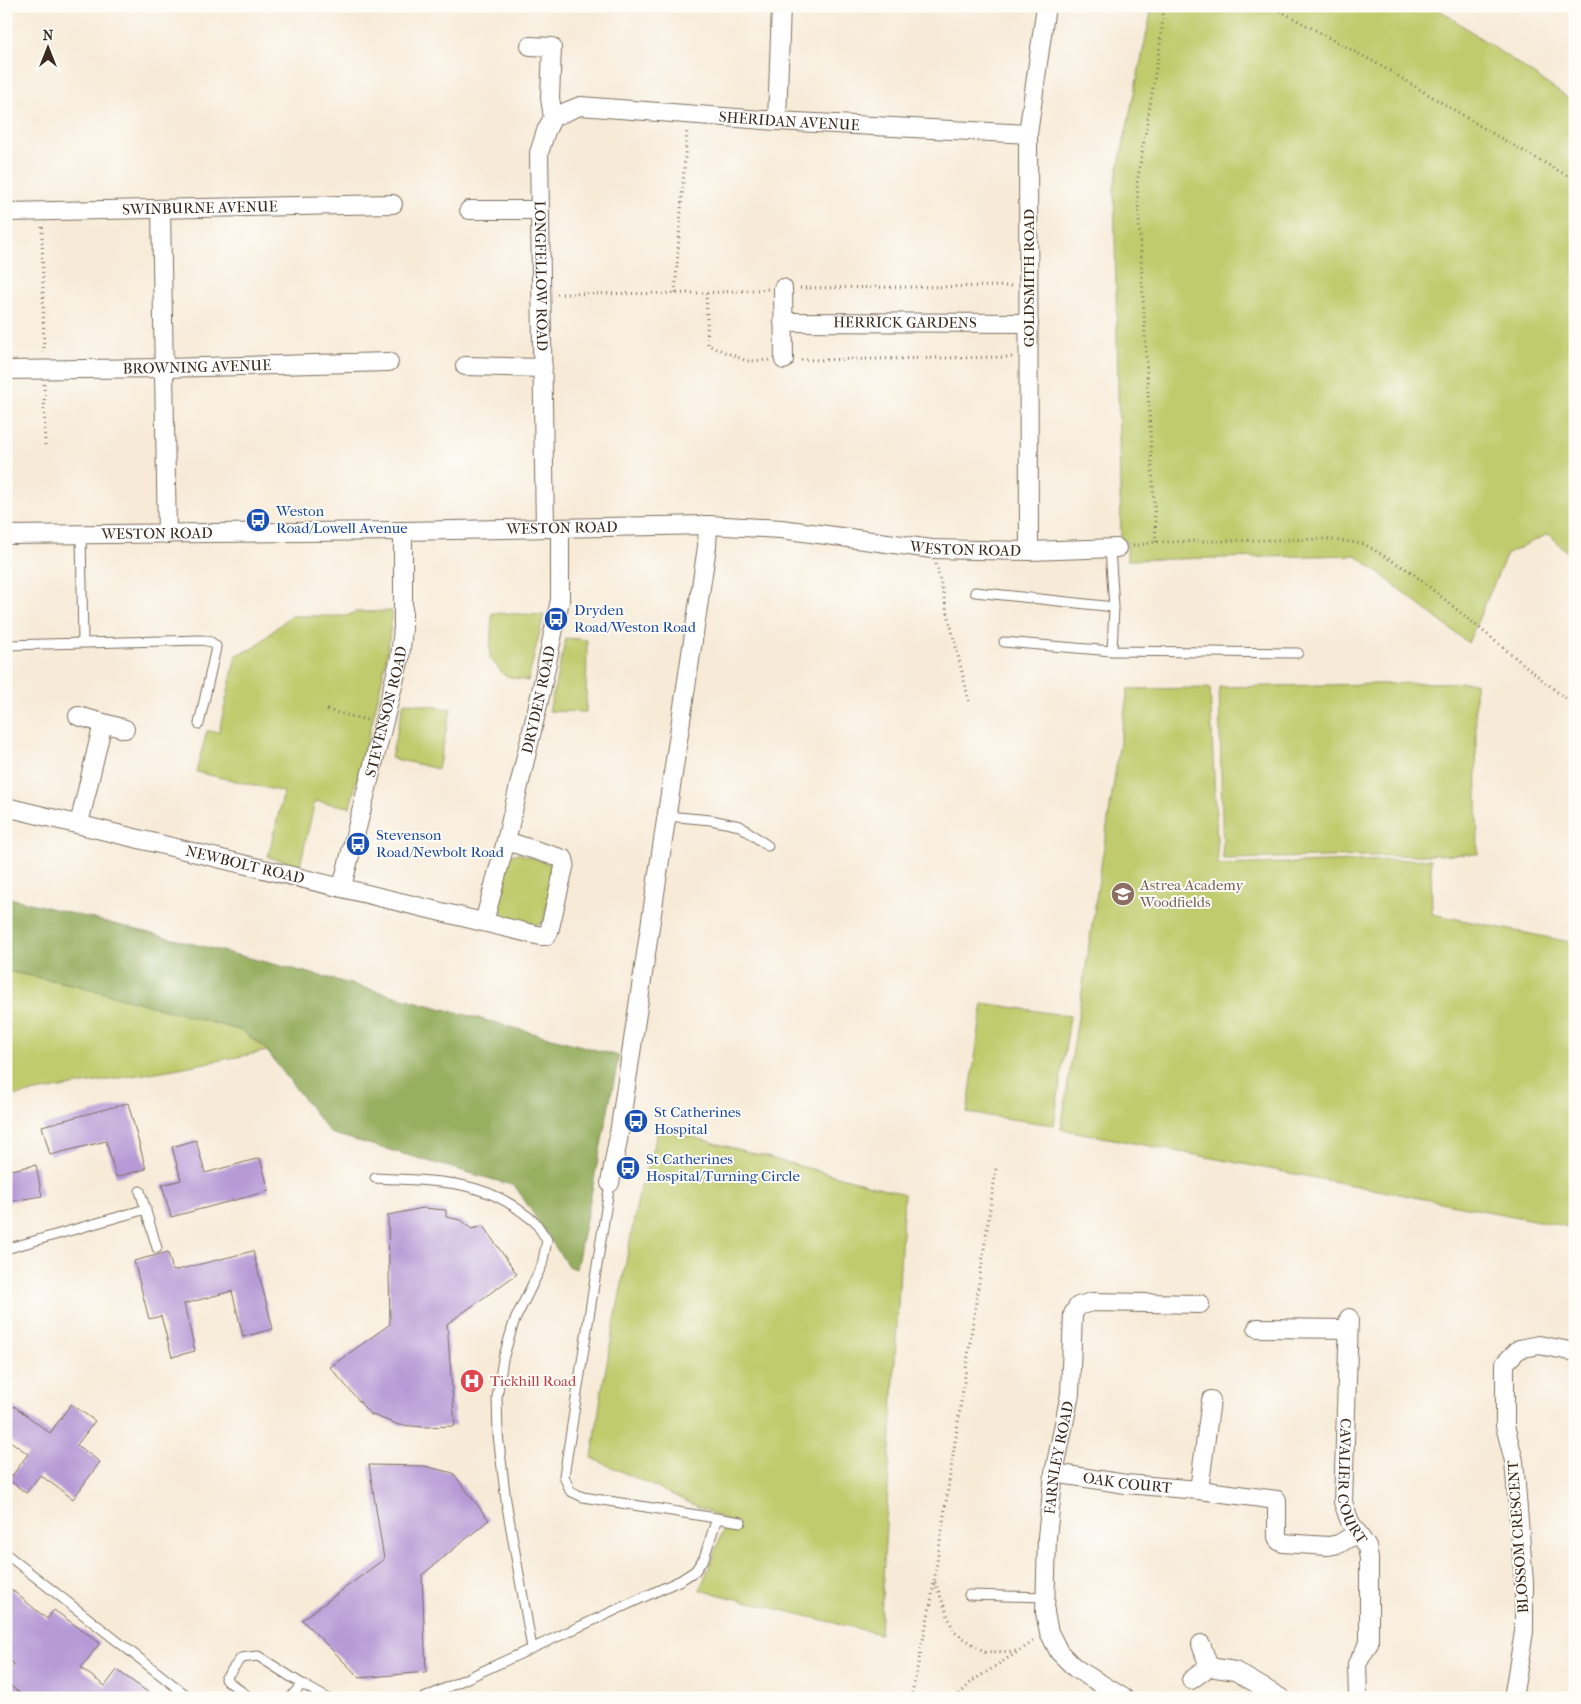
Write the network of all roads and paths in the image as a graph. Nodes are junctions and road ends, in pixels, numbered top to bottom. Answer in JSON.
{"nodes":[{"id":1,"x":781,"y":6,"type":"edge"},
{"id":2,"x":1046,"y":6,"type":"edge"},
{"id":3,"x":1164,"y":6,"type":"edge"},
{"id":4,"x":1271,"y":6,"type":"edge"},
{"id":5,"x":530,"y":46,"type":"dead end"},
{"id":6,"x":689,"y":114,"type":"junction"},
{"id":7,"x":553,"y":117,"type":"junction"},
{"id":8,"x":777,"y":121,"type":"junction"},
{"id":9,"x":1028,"y":134,"type":"junction"},
{"id":10,"x":1575,"y":180,"type":"edge"},
{"id":11,"x":393,"y":204,"type":"dead end"},
{"id":12,"x":161,"y":210,"type":"junction"},
{"id":13,"x":469,"y":210,"type":"dead end"},
{"id":14,"x":540,"y":210,"type":"junction"},
{"id":15,"x":42,"y":211,"type":"junction"},
{"id":16,"x":6,"y":212,"type":"edge"},
{"id":17,"x":783,"y":288,"type":"dead end"},
{"id":18,"x":674,"y":293,"type":"dead end"},
{"id":19,"x":706,"y":293,"type":"dead end"},
{"id":20,"x":783,"y":322,"type":"junction"},
{"id":21,"x":1029,"y":324,"type":"junction"},
{"id":22,"x":1029,"y":357,"type":"junction"},
{"id":23,"x":784,"y":360,"type":"junction"},
{"id":24,"x":389,"y":362,"type":"dead end"},
{"id":25,"x":465,"y":366,"type":"dead end"},
{"id":26,"x":164,"y":368,"type":"junction"},
{"id":27,"x":543,"y":368,"type":"junction"},
{"id":28,"x":44,"y":369,"type":"junction"},
{"id":29,"x":6,"y":370,"type":"edge"},
{"id":30,"x":45,"y":448,"type":"dead end"},
{"id":31,"x":708,"y":525,"type":"junction"},
{"id":32,"x":552,"y":528,"type":"junction"},
{"id":33,"x":403,"y":531,"type":"junction"},
{"id":34,"x":81,"y":534,"type":"junction"},
{"id":35,"x":167,"y":534,"type":"junction"},
{"id":36,"x":6,"y":535,"type":"edge"},
{"id":37,"x":1156,"y":542,"type":"junction"},
{"id":38,"x":1114,"y":548,"type":"junction"},
{"id":39,"x":932,"y":549,"type":"junction"},
{"id":40,"x":1029,"y":551,"type":"junction"},
{"id":41,"x":975,"y":592,"type":"dead end"},
{"id":42,"x":1114,"y":607,"type":"junction"},
{"id":43,"x":1004,"y":642,"type":"dead end"},
{"id":44,"x":83,"y":643,"type":"junction"},
{"id":45,"x":6,"y":645,"type":"edge"},
{"id":46,"x":1112,"y":651,"type":"junction"},
{"id":47,"x":1298,"y":653,"type":"dead end"},
{"id":48,"x":969,"y":701,"type":"dead end"},
{"id":49,"x":1575,"y":704,"type":"edge"},
{"id":50,"x":327,"y":710,"type":"dead end"},
{"id":51,"x":78,"y":716,"type":"dead end"},
{"id":52,"x":103,"y":723,"type":"junction"},
{"id":53,"x":198,"y":724,"type":"dead end"},
{"id":54,"x":383,"y":724,"type":"junction"},
{"id":55,"x":125,"y":729,"type":"dead end"},
{"id":56,"x":6,"y":807,"type":"edge"},
{"id":57,"x":667,"y":816,"type":"junction"},
{"id":58,"x":79,"y":824,"type":"junction"},
{"id":59,"x":506,"y":841,"type":"junction"},
{"id":60,"x":768,"y":846,"type":"dead end"},
{"id":61,"x":342,"y":887,"type":"junction"},
{"id":62,"x":484,"y":922,"type":"junction"},
{"id":63,"x":996,"y":1169,"type":"dead end"},
{"id":64,"x":375,"y":1178,"type":"dead end"},
{"id":65,"x":610,"y":1183,"type":"joint"},
{"id":66,"x":140,"y":1191,"type":"dead end"},
{"id":67,"x":146,"y":1209,"type":"junction"},
{"id":68,"x":157,"y":1248,"type":"dead end"},
{"id":69,"x":6,"y":1249,"type":"edge"},
{"id":70,"x":1200,"y":1304,"type":"dead end"},
{"id":71,"x":1258,"y":1328,"type":"dead end"},
{"id":72,"x":1575,"y":1352,"type":"edge"},
{"id":73,"x":1211,"y":1400,"type":"dead end"},
{"id":74,"x":1054,"y":1473,"type":"junction"},
{"id":75,"x":1199,"y":1490,"type":"junction"},
{"id":76,"x":718,"y":1518,"type":"junction"},
{"id":77,"x":741,"y":1522,"type":"dead end"},
{"id":78,"x":1357,"y":1533,"type":"junction"},
{"id":79,"x":6,"y":1554,"type":"edge"},
{"id":80,"x":935,"y":1581,"type":"junction"},
{"id":81,"x":970,"y":1596,"type":"dead end"},
{"id":82,"x":1046,"y":1597,"type":"junction"},
{"id":83,"x":1049,"y":1632,"type":"junction"},
{"id":84,"x":1201,"y":1644,"type":"dead end"},
{"id":85,"x":532,"y":1648,"type":"junction"},
{"id":86,"x":1020,"y":1651,"type":"junction"},
{"id":87,"x":1209,"y":1667,"type":"junction"},
{"id":88,"x":1191,"y":1680,"type":"dead end"},
{"id":89,"x":302,"y":1684,"type":"junction"},
{"id":90,"x":190,"y":1698,"type":"edge"},
{"id":91,"x":250,"y":1698,"type":"edge"},
{"id":92,"x":290,"y":1698,"type":"edge"},
{"id":93,"x":327,"y":1698,"type":"edge"},
{"id":94,"x":424,"y":1698,"type":"edge"},
{"id":95,"x":911,"y":1698,"type":"edge"},
{"id":96,"x":956,"y":1698,"type":"edge"},
{"id":97,"x":1124,"y":1698,"type":"edge"},
{"id":98,"x":1281,"y":1698,"type":"edge"},
{"id":99,"x":1358,"y":1698,"type":"edge"},
{"id":100,"x":1513,"y":1698,"type":"edge"}],
"edges":[{"from":1,"to":8,"type":"street"},
{"from":2,"to":9,"type":"street","name":"GOLDSMITH ROAD"},
{"from":3,"to":37,"type":"path"},
{"from":4,"to":10,"type":"path"},
{"from":5,"to":7,"type":"street","name":"LONGFELLOW ROAD"},
{"from":6,"to":7,"type":"street","name":"SHERIDAN AVENUE"},
{"from":6,"to":8,"type":"street","name":"SHERIDAN AVENUE"},
{"from":6,"to":18,"type":"path"},
{"from":7,"to":14,"type":"street","name":"LONGFELLOW ROAD"},
{"from":8,"to":9,"type":"street","name":"SHERIDAN AVENUE"},
{"from":9,"to":21,"type":"street","name":"GOLDSMITH ROAD"},
{"from":11,"to":12,"type":"street","name":"SWINBURNE AVENUE"},
{"from":12,"to":15,"type":"street","name":"SWINBURNE AVENUE"},
{"from":12,"to":26,"type":"street"},
{"from":13,"to":14,"type":"street"},
{"from":14,"to":27,"type":"street","name":"LONGFELLOW ROAD"},
{"from":15,"to":16,"type":"street","name":"SWINBURNE AVENUE"},
{"from":15,"to":28,"type":"path"},
{"from":17,"to":20,"type":"street"},
{"from":19,"to":23,"type":"path"},
{"from":20,"to":21,"type":"street","name":"HERRICK GARDENS"},
{"from":20,"to":23,"type":"street"},
{"from":21,"to":22,"type":"street","name":"GOLDSMITH ROAD"},
{"from":22,"to":23,"type":"path"},
{"from":22,"to":40,"type":"street","name":"GOLDSMITH ROAD"},
{"from":24,"to":26,"type":"street","name":"BROWNING AVENUE"},
{"from":25,"to":27,"type":"street"},
{"from":26,"to":28,"type":"street","name":"BROWNING AVENUE"},
{"from":26,"to":35,"type":"street"},
{"from":27,"to":32,"type":"street","name":"LONGFELLOW ROAD"},
{"from":28,"to":29,"type":"street","name":"BROWNING AVENUE"},
{"from":28,"to":30,"type":"path"},
{"from":31,"to":32,"type":"street","name":"WESTON ROAD"},
{"from":31,"to":39,"type":"street","name":"WESTON ROAD"},
{"from":31,"to":57,"type":"street"},
{"from":32,"to":33,"type":"street","name":"WESTON ROAD"},
{"from":32,"to":59,"type":"street","name":"DRYDEN ROAD"},
{"from":33,"to":35,"type":"street","name":"WESTON ROAD"},
{"from":33,"to":54,"type":"street","name":"STEVENSON ROAD"},
{"from":34,"to":35,"type":"street","name":"WESTON ROAD"},
{"from":34,"to":36,"type":"street","name":"WESTON ROAD"},
{"from":34,"to":44,"type":"lane"},
{"from":37,"to":38,"type":"path"},
{"from":37,"to":49,"type":"path"},
{"from":38,"to":40,"type":"street","name":"WESTON ROAD"},
{"from":38,"to":42,"type":"lane"},
{"from":39,"to":40,"type":"street","name":"WESTON ROAD"},
{"from":39,"to":48,"type":"path"},
{"from":41,"to":42,"type":"lane"},
{"from":42,"to":46,"type":"lane"},
{"from":43,"to":46,"type":"lane"},
{"from":44,"to":45,"type":"lane"},
{"from":44,"to":53,"type":"lane"},
{"from":46,"to":47,"type":"lane"},
{"from":50,"to":54,"type":"path"},
{"from":51,"to":52,"type":"street"},
{"from":52,"to":55,"type":"street"},
{"from":52,"to":58,"type":"street"},
{"from":54,"to":61,"type":"street","name":"STEVENSON ROAD"},
{"from":56,"to":58,"type":"street","name":"NEWBOLT ROAD"},
{"from":57,"to":60,"type":"lane"},
{"from":57,"to":65,"type":"street"},
{"from":58,"to":61,"type":"street","name":"NEWBOLT ROAD"},
{"from":59,"to":62,"type":"street","name":"DRYDEN ROAD"},
{"from":59,"to":62,"type":"street"},
{"from":61,"to":62,"type":"street","name":"NEWBOLT ROAD"},
{"from":63,"to":80,"type":"path"},
{"from":64,"to":85,"type":"lane"},
{"from":65,"to":76,"type":"lane"},
{"from":66,"to":67,"type":"lane"},
{"from":67,"to":68,"type":"lane"},
{"from":67,"to":69,"type":"lane"},
{"from":70,"to":74,"type":"street","name":"FARNLEY ROAD"},
{"from":71,"to":78,"type":"street","name":"CAVALIER COURT"},
{"from":72,"to":100,"type":"street","name":"BLOSSOM CRESCENT"},
{"from":73,"to":75,"type":"street"},
{"from":74,"to":75,"type":"street","name":"OAK COURT"},
{"from":74,"to":82,"type":"street","name":"FARNLEY ROAD"},
{"from":75,"to":78,"type":"street","name":"OAK COURT"},
{"from":76,"to":77,"type":"lane"},
{"from":76,"to":85,"type":"lane"},
{"from":78,"to":99,"type":"street","name":"CAVALIER COURT"},
{"from":79,"to":90,"type":"lane"},
{"from":80,"to":86,"type":"path"},
{"from":80,"to":95,"type":"path"},
{"from":81,"to":82,"type":"lane"},
{"from":82,"to":83,"type":"street","name":"FARNLEY ROAD"},
{"from":83,"to":86,"type":"path"},
{"from":83,"to":97,"type":"street","name":"FARNLEY ROAD"},
{"from":84,"to":87,"type":"street"},
{"from":85,"to":94,"type":"lane"},
{"from":86,"to":96,"type":"path"},
{"from":87,"to":88,"type":"street"},
{"from":87,"to":98,"type":"street"},
{"from":89,"to":91,"type":"lane"},
{"from":89,"to":92,"type":"lane"},
{"from":89,"to":93,"type":"lane"}]}
